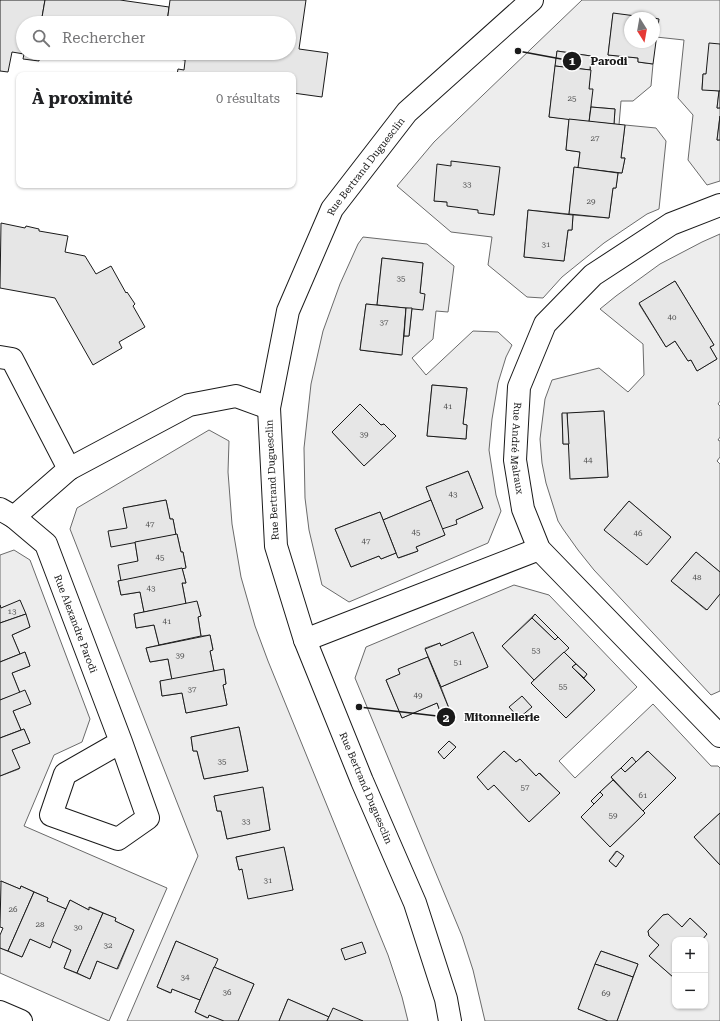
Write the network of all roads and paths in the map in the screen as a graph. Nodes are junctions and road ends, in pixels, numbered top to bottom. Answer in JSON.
{"nodes":[{"id":1,"x":532,"y":0,"type":"edge"},
{"id":2,"x":720,"y":205,"type":"edge"},
{"id":3,"x":0,"y":357,"type":"edge"},
{"id":4,"x":269,"y":408,"type":"junction"},
{"id":5,"x":69,"y":469,"type":"junction"},
{"id":6,"x":7,"y":513,"type":"edge"},
{"id":7,"x":539,"y":549,"type":"junction"},
{"id":8,"x":305,"y":640,"type":"junction"},
{"id":9,"x":712,"y":714,"type":"edge"},
{"id":10,"x":720,"y":736,"type":"edge"},
{"id":11,"x":121,"y":742,"type":"junction"},
{"id":12,"x":0,"y":1012,"type":"edge"},
{"id":13,"x":21,"y":1021,"type":"edge"},
{"id":14,"x":450,"y":1021,"type":"edge"}],
"edges":[{"from":1,"to":4,"type":"street","name":"Rue Bertrand Duguesclin"},
{"from":2,"to":7,"type":"street","name":"Rue André Malraux"},
{"from":3,"to":5,"type":"street"},
{"from":4,"to":5,"type":"street","name":"Rue Alexandre Parodi"},
{"from":4,"to":8,"type":"street","name":"Rue Bertrand Duguesclin"},
{"from":5,"to":6,"type":"street","name":"Rue Alexandre Parodi"},
{"from":6,"to":11,"type":"street","name":"Rue Alexandre Parodi"},
{"from":7,"to":8,"type":"street"},
{"from":7,"to":9,"type":"street","name":"Rue André Malraux"},
{"from":8,"to":14,"type":"street","name":"Rue Bertrand Duguesclin"},
{"from":9,"to":10,"type":"street","name":"Rue André Malraux"},
{"from":11,"to":11,"type":"street","name":"Rue Alexandre Parodi"},
{"from":12,"to":13,"type":"street"}]}
